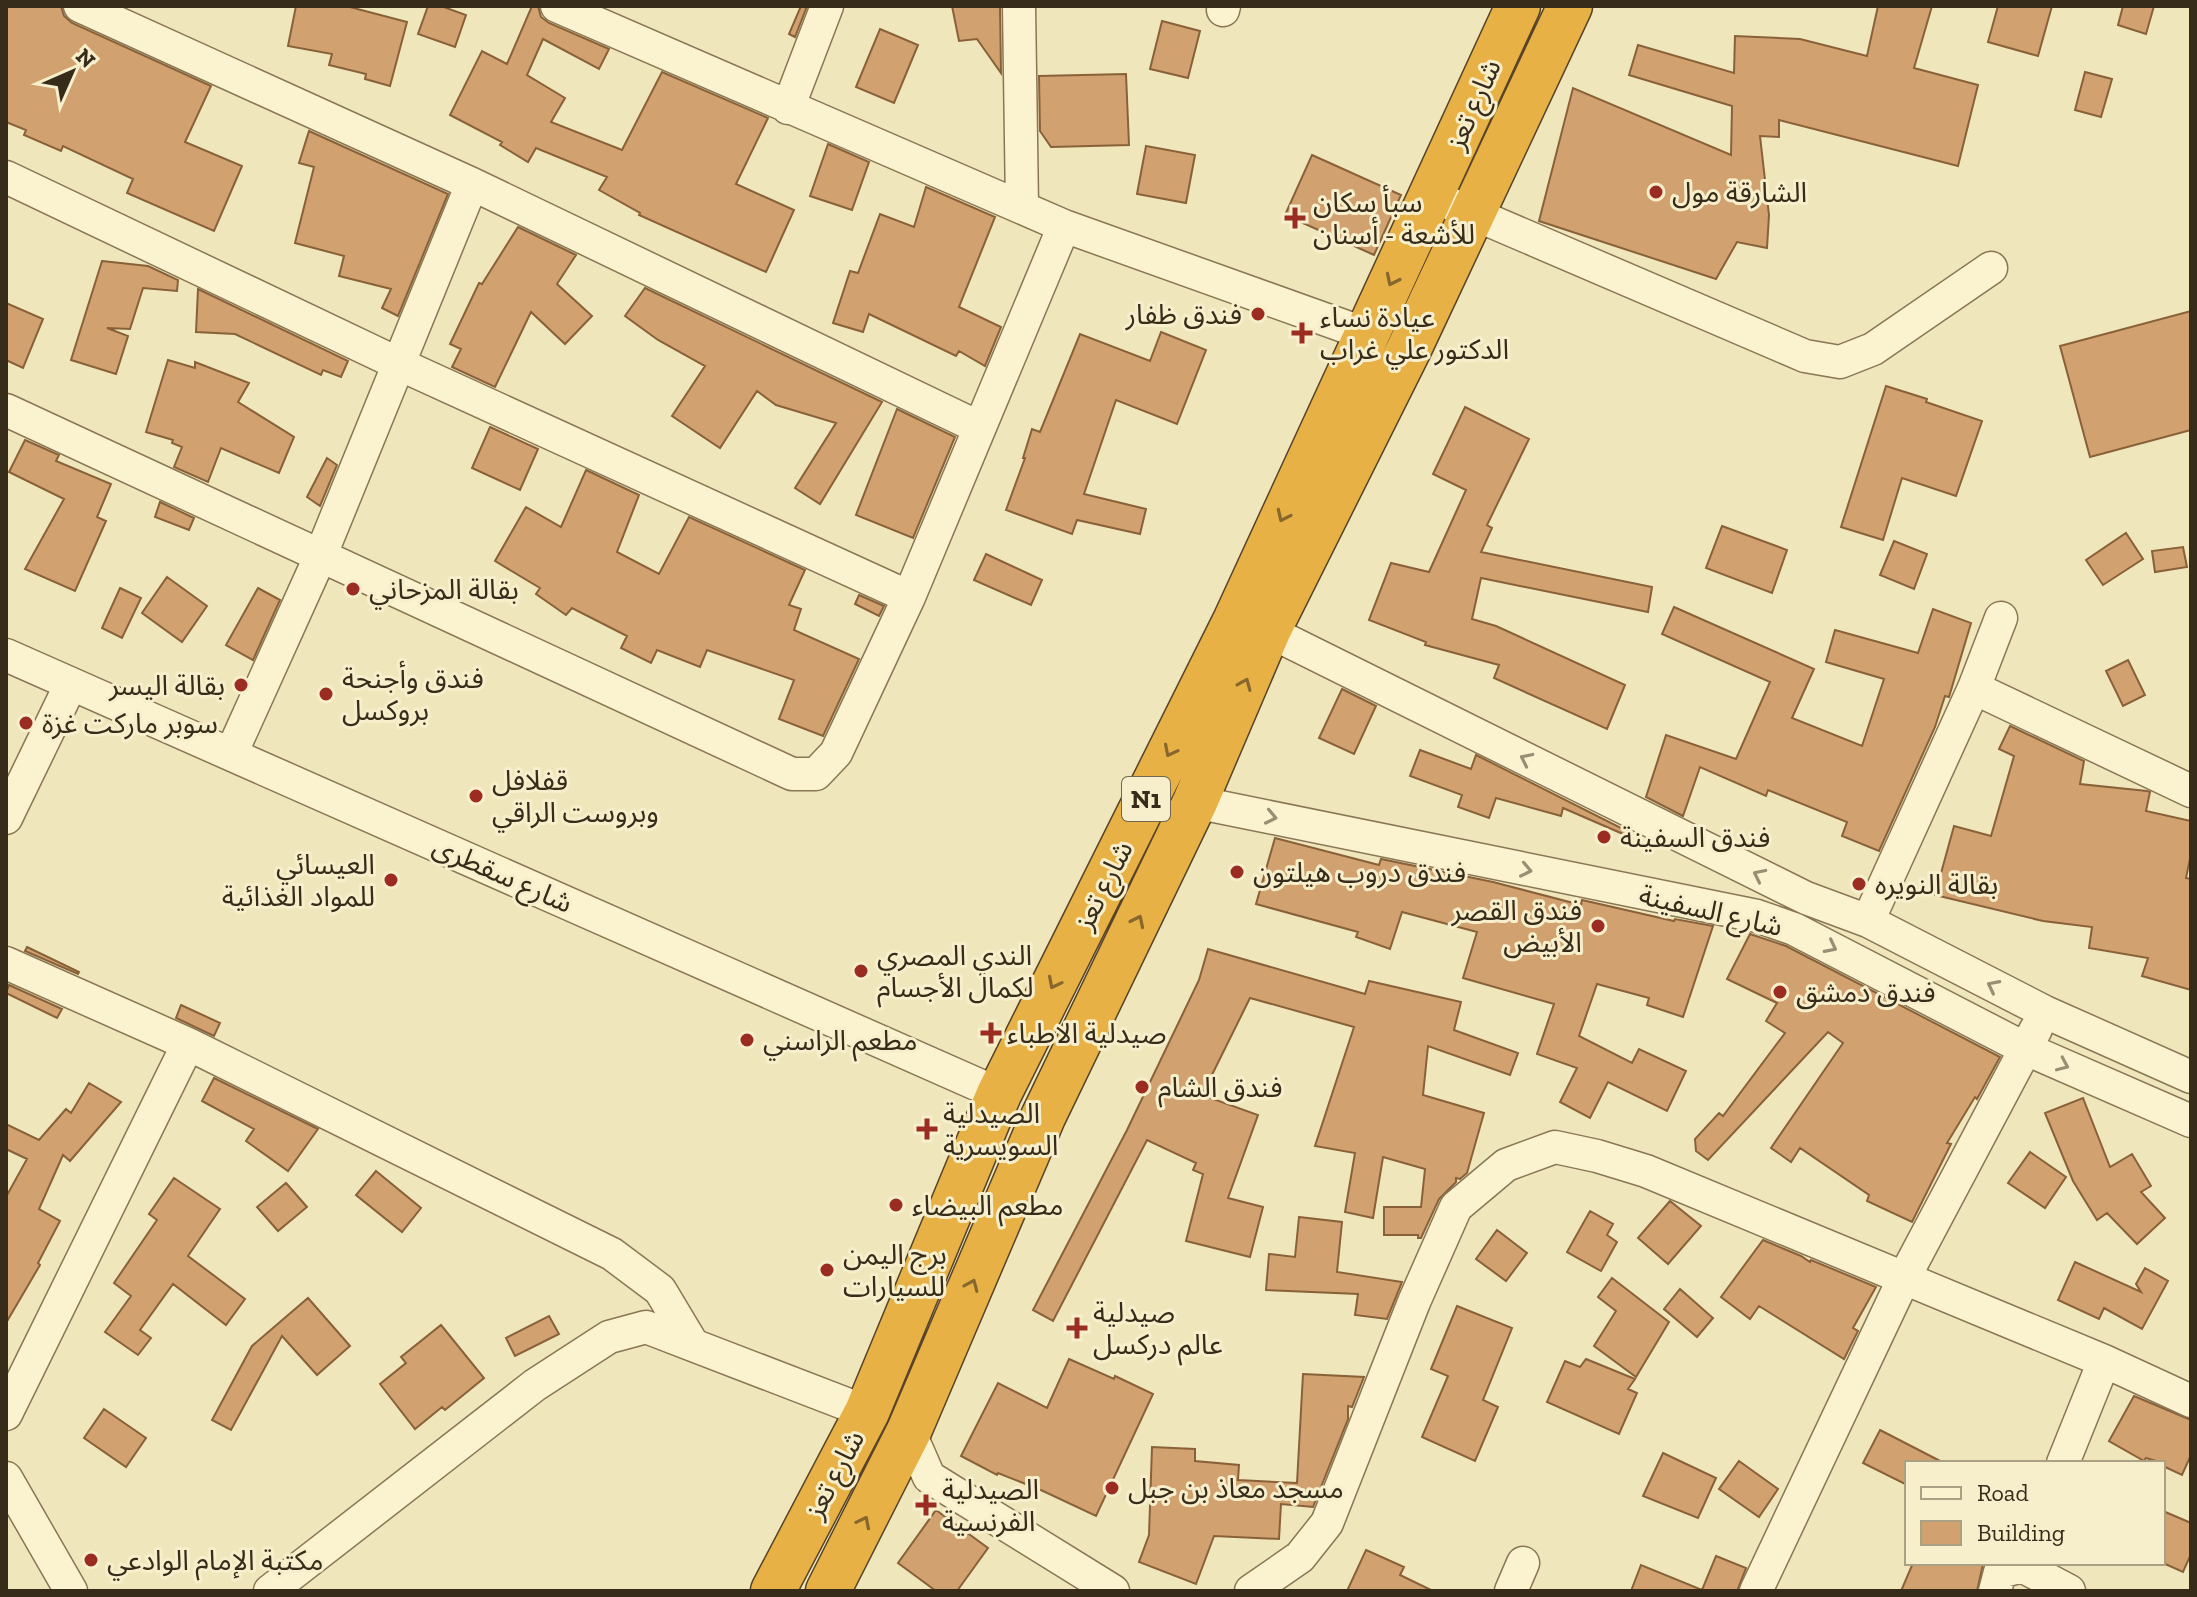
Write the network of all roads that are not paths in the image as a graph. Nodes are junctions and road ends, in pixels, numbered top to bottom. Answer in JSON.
{"nodes":[{"id":1,"x":80,"y":6,"type":"edge"},
{"id":2,"x":557,"y":6,"type":"edge"},
{"id":3,"x":827,"y":6,"type":"edge"},
{"id":4,"x":1019,"y":6,"type":"edge"},
{"id":5,"x":1518,"y":6,"type":"edge"},
{"id":6,"x":1570,"y":6,"type":"edge"},
{"id":7,"x":788,"y":108,"type":"junction"},
{"id":8,"x":6,"y":177,"type":"edge"},
{"id":9,"x":472,"y":184,"type":"junction"},
{"id":10,"x":1432,"y":196,"type":"junction"},
{"id":11,"x":1022,"y":207,"type":"junction"},
{"id":12,"x":1471,"y":213,"type":"junction"},
{"id":13,"x":1064,"y":226,"type":"junction"},
{"id":14,"x":1991,"y":268,"type":"dead end"},
{"id":15,"x":1366,"y":334,"type":"junction"},
{"id":16,"x":399,"y":364,"type":"junction"},
{"id":17,"x":6,"y":410,"type":"edge"},
{"id":18,"x":978,"y":427,"type":"junction"},
{"id":19,"x":320,"y":557,"type":"junction"},
{"id":20,"x":909,"y":597,"type":"junction"},
{"id":21,"x":2001,"y":618,"type":"dead end"},
{"id":22,"x":1268,"y":631,"type":"junction"},
{"id":23,"x":6,"y":655,"type":"edge"},
{"id":24,"x":70,"y":686,"type":"junction"},
{"id":25,"x":1974,"y":688,"type":"junction"},
{"id":26,"x":231,"y":754,"type":"junction"},
{"id":27,"x":2191,"y":791,"type":"edge"},
{"id":28,"x":1195,"y":802,"type":"junction"},
{"id":29,"x":6,"y":818,"type":"edge"},
{"id":30,"x":1806,"y":898,"type":"junction"},
{"id":31,"x":1868,"y":921,"type":"junction"},
{"id":32,"x":1794,"y":929,"type":"junction"},
{"id":33,"x":6,"y":963,"type":"edge"},
{"id":34,"x":2045,"y":1012,"type":"junction"},
{"id":35,"x":188,"y":1044,"type":"junction"},
{"id":36,"x":2026,"y":1049,"type":"junction"},
{"id":37,"x":2191,"y":1077,"type":"edge"},
{"id":38,"x":999,"y":1094,"type":"junction"},
{"id":39,"x":1043,"y":1117,"type":"junction"},
{"id":40,"x":2191,"y":1121,"type":"edge"},
{"id":41,"x":1904,"y":1278,"type":"junction"},
{"id":42,"x":693,"y":1345,"type":"junction"},
{"id":43,"x":2104,"y":1361,"type":"junction"},
{"id":44,"x":2191,"y":1401,"type":"edge"},
{"id":45,"x":867,"y":1412,"type":"junction"},
{"id":46,"x":6,"y":1414,"type":"edge"},
{"id":47,"x":909,"y":1431,"type":"junction"},
{"id":48,"x":2064,"y":1461,"type":"edge"},
{"id":49,"x":929,"y":1477,"type":"junction"},
{"id":50,"x":6,"y":1478,"type":"edge"},
{"id":51,"x":885,"y":1483,"type":"junction"},
{"id":52,"x":2020,"y":1565,"type":"edge"},
{"id":53,"x":2025,"y":1565,"type":"edge"},
{"id":54,"x":71,"y":1591,"type":"edge"},
{"id":55,"x":270,"y":1591,"type":"edge"},
{"id":56,"x":773,"y":1591,"type":"edge"},
{"id":57,"x":828,"y":1591,"type":"edge"},
{"id":58,"x":1113,"y":1591,"type":"edge"},
{"id":59,"x":1251,"y":1591,"type":"edge"},
{"id":60,"x":1756,"y":1591,"type":"edge"},
{"id":61,"x":1995,"y":1591,"type":"edge"},
{"id":62,"x":2069,"y":1591,"type":"edge"}],
"edges":[{"from":1,"to":9,"type":"street"},
{"from":2,"to":7,"type":"street"},
{"from":3,"to":7,"type":"street"},
{"from":4,"to":11,"type":"street"},
{"from":5,"to":10,"type":"highway","name":"شارع تعز","number":"N1"},
{"from":6,"to":12,"type":"highway","name":"شارع تعز","number":"N1"},
{"from":7,"to":11,"type":"street"},
{"from":8,"to":16,"type":"street"},
{"from":9,"to":16,"type":"street"},
{"from":9,"to":18,"type":"street"},
{"from":10,"to":12,"type":"street"},
{"from":10,"to":15,"type":"highway","name":"شارع تعز","number":"N1","one_way":true},
{"from":11,"to":13,"type":"street"},
{"from":12,"to":14,"type":"street"},
{"from":12,"to":22,"type":"highway","name":"شارع تعز","number":"N1"},
{"from":13,"to":15,"type":"street"},
{"from":13,"to":18,"type":"street"},
{"from":15,"to":38,"type":"highway","name":"شارع تعز","number":"N1","one_way":true},
{"from":16,"to":19,"type":"street"},
{"from":16,"to":20,"type":"street"},
{"from":17,"to":19,"type":"street"},
{"from":18,"to":20,"type":"street"},
{"from":19,"to":20,"type":"street"},
{"from":19,"to":26,"type":"street"},
{"from":21,"to":25,"type":"street"},
{"from":28,"to":22,"type":"highway","name":"شارع تعز","number":"N1","one_way":true},
{"from":30,"to":22,"type":"street","name":"شارع السفينة","one_way":true},
{"from":23,"to":24,"type":"street","name":"شارع سقطرى"},
{"from":24,"to":26,"type":"street","name":"شارع سقطرى"},
{"from":24,"to":29,"type":"street"},
{"from":25,"to":27,"type":"street"},
{"from":25,"to":31,"type":"street"},
{"from":26,"to":38,"type":"street","name":"شارع سقطرى"},
{"from":28,"to":32,"type":"street","name":"شارع السفينة","one_way":true},
{"from":39,"to":28,"type":"highway","name":"شارع تعز","number":"N1","one_way":true},
{"from":30,"to":31,"type":"street","name":"شارع السفينة"},
{"from":30,"to":32,"type":"street"},
{"from":34,"to":31,"type":"street","name":"شارع السفينة","one_way":true},
{"from":32,"to":36,"type":"street","name":"شارع السفينة","one_way":true},
{"from":33,"to":35,"type":"street"},
{"from":34,"to":36,"type":"street"},
{"from":34,"to":37,"type":"street","name":"شارع السفينة"},
{"from":35,"to":42,"type":"street"},
{"from":35,"to":46,"type":"street"},
{"from":36,"to":40,"type":"street","name":"شارع السفينة","one_way":true},
{"from":36,"to":41,"type":"street"},
{"from":38,"to":39,"type":"highway"},
{"from":38,"to":45,"type":"highway","name":"شارع تعز","number":"N1"},
{"from":47,"to":39,"type":"highway","name":"شارع تعز","number":"N1","one_way":true},
{"from":41,"to":43,"type":"street"},
{"from":41,"to":59,"type":"street"},
{"from":41,"to":60,"type":"street"},
{"from":42,"to":45,"type":"street"},
{"from":42,"to":55,"type":"street"},
{"from":43,"to":44,"type":"street"},
{"from":43,"to":48,"type":"street"},
{"from":45,"to":56,"type":"highway","name":"شارع تعز","number":"N1"},
{"from":47,"to":49,"type":"street"},
{"from":47,"to":51,"type":"highway","name":"شارع تعز","number":"N1"},
{"from":49,"to":51,"type":"street"},
{"from":49,"to":58,"type":"street"},
{"from":50,"to":54,"type":"street"},
{"from":57,"to":51,"type":"highway","name":"شارع تعز","number":"N1","one_way":true},
{"from":52,"to":61,"type":"street"},
{"from":53,"to":62,"type":"street"}]}
